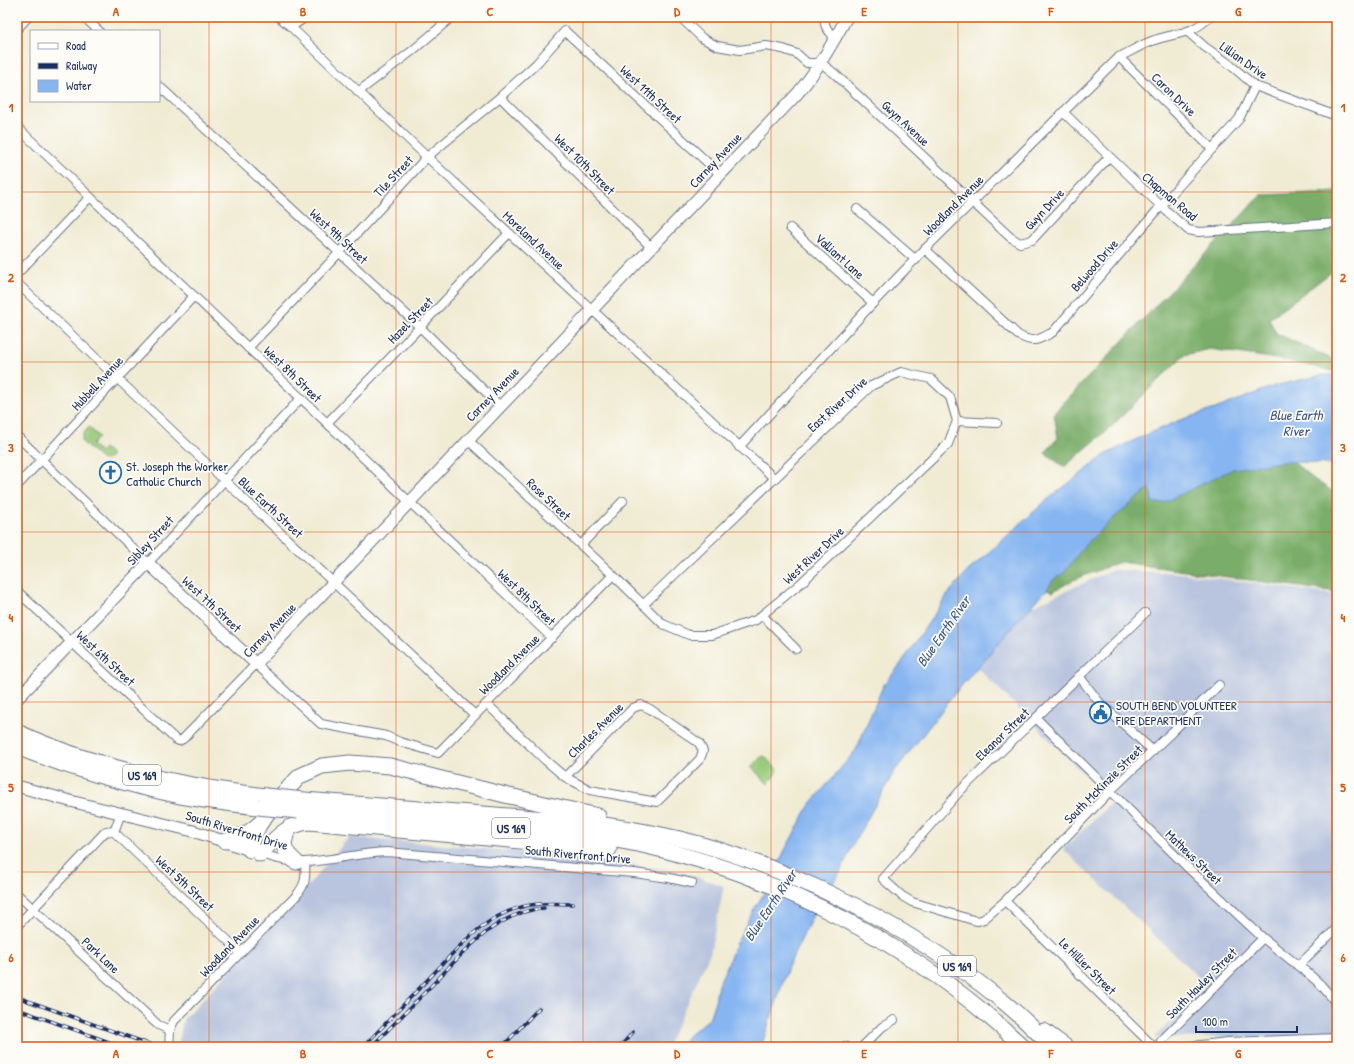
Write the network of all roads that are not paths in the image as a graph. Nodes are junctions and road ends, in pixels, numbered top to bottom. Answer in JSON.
{"nodes":[{"id":1,"x":28,"y":17,"type":"edge"},
{"id":2,"x":84,"y":17,"type":"edge"},
{"id":3,"x":279,"y":17,"type":"edge"},
{"id":4,"x":306,"y":17,"type":"edge"},
{"id":5,"x":452,"y":17,"type":"edge"},
{"id":6,"x":680,"y":17,"type":"edge"},
{"id":7,"x":826,"y":17,"type":"edge"},
{"id":8,"x":847,"y":17,"type":"edge"},
{"id":9,"x":1209,"y":17,"type":"edge"},
{"id":10,"x":291,"y":27,"type":"junction"},
{"id":11,"x":17,"y":29,"type":"edge"},
{"id":12,"x":98,"y":30,"type":"edge"},
{"id":13,"x":565,"y":31,"type":"joint"},
{"id":14,"x":1188,"y":32,"type":"junction"},
{"id":15,"x":835,"y":38,"type":"junction"},
{"id":16,"x":1119,"y":57,"type":"junction"},
{"id":17,"x":821,"y":63,"type":"junction"},
{"id":18,"x":1255,"y":86,"type":"junction"},
{"id":19,"x":160,"y":87,"type":"edge"},
{"id":20,"x":358,"y":92,"type":"junction"},
{"id":21,"x":500,"y":97,"type":"junction"},
{"id":22,"x":1063,"y":112,"type":"junction"},
{"id":23,"x":1337,"y":114,"type":"edge"},
{"id":24,"x":17,"y":127,"type":"edge"},
{"id":25,"x":1212,"y":149,"type":"junction"},
{"id":26,"x":427,"y":157,"type":"junction"},
{"id":27,"x":1109,"y":157,"type":"junction"},
{"id":28,"x":721,"y":175,"type":"junction"},
{"id":29,"x":90,"y":197,"type":"junction"},
{"id":30,"x":973,"y":202,"type":"junction"},
{"id":31,"x":1161,"y":206,"type":"junction"},
{"id":32,"x":857,"y":209,"type":"dead end"},
{"id":33,"x":1337,"y":223,"type":"edge"},
{"id":34,"x":790,"y":228,"type":"dead end"},
{"id":35,"x":509,"y":233,"type":"junction"},
{"id":36,"x":652,"y":248,"type":"junction"},
{"id":37,"x":925,"y":249,"type":"junction"},
{"id":38,"x":338,"y":253,"type":"junction"},
{"id":39,"x":916,"y":260,"type":"junction"},
{"id":40,"x":17,"y":274,"type":"edge"},
{"id":41,"x":17,"y":283,"type":"edge"},
{"id":42,"x":194,"y":296,"type":"junction"},
{"id":43,"x":874,"y":303,"type":"junction"},
{"id":44,"x":592,"y":310,"type":"junction"},
{"id":45,"x":420,"y":327,"type":"junction"},
{"id":46,"x":248,"y":348,"type":"junction"},
{"id":47,"x":118,"y":378,"type":"junction"},
{"id":48,"x":300,"y":398,"type":"junction"},
{"id":49,"x":500,"y":406,"type":"junction"},
{"id":50,"x":957,"y":421,"type":"junction"},
{"id":51,"x":327,"y":423,"type":"junction"},
{"id":52,"x":997,"y":423,"type":"dead end"},
{"id":53,"x":17,"y":436,"type":"edge"},
{"id":54,"x":468,"y":440,"type":"junction"},
{"id":55,"x":739,"y":447,"type":"junction"},
{"id":56,"x":41,"y":460,"type":"junction"},
{"id":57,"x":775,"y":479,"type":"junction"},
{"id":58,"x":225,"y":481,"type":"junction"},
{"id":59,"x":17,"y":486,"type":"edge"},
{"id":60,"x":409,"y":501,"type":"junction"},
{"id":61,"x":623,"y":501,"type":"dead end"},
{"id":62,"x":580,"y":545,"type":"junction"},
{"id":63,"x":148,"y":563,"type":"junction"},
{"id":64,"x":613,"y":575,"type":"junction"},
{"id":65,"x":334,"y":583,"type":"junction"},
{"id":66,"x":17,"y":592,"type":"edge"},
{"id":67,"x":643,"y":605,"type":"junction"},
{"id":68,"x":1145,"y":613,"type":"dead end"},
{"id":69,"x":762,"y":615,"type":"junction"},
{"id":70,"x":552,"y":638,"type":"junction"},
{"id":71,"x":72,"y":643,"type":"junction"},
{"id":72,"x":796,"y":649,"type":"dead end"},
{"id":73,"x":256,"y":664,"type":"junction"},
{"id":74,"x":1079,"y":676,"type":"junction"},
{"id":75,"x":1219,"y":684,"type":"dead end"},
{"id":76,"x":17,"y":699,"type":"edge"},
{"id":77,"x":487,"y":704,"type":"junction"},
{"id":78,"x":475,"y":715,"type":"junction"},
{"id":79,"x":1037,"y":718,"type":"junction"},
{"id":80,"x":19,"y":738,"type":"edge"},
{"id":81,"x":179,"y":741,"type":"joint"},
{"id":82,"x":1153,"y":751,"type":"junction"},
{"id":83,"x":438,"y":753,"type":"joint"},
{"id":84,"x":565,"y":777,"type":"junction"},
{"id":85,"x":17,"y":786,"type":"edge"},
{"id":86,"x":1109,"y":792,"type":"junction"},
{"id":87,"x":301,"y":806,"type":"junction"},
{"id":88,"x":121,"y":813,"type":"junction"},
{"id":89,"x":259,"y":825,"type":"junction"},
{"id":90,"x":290,"y":827,"type":"junction"},
{"id":91,"x":114,"y":832,"type":"junction"},
{"id":92,"x":680,"y":839,"type":"junction"},
{"id":93,"x":225,"y":842,"type":"junction"},
{"id":94,"x":255,"y":852,"type":"junction"},
{"id":95,"x":699,"y":860,"type":"junction"},
{"id":96,"x":301,"y":862,"type":"junction"},
{"id":97,"x":882,"y":879,"type":"joint"},
{"id":98,"x":692,"y":883,"type":"dead end"},
{"id":99,"x":17,"y":894,"type":"edge"},
{"id":100,"x":1005,"y":901,"type":"junction"},
{"id":101,"x":33,"y":909,"type":"junction"},
{"id":102,"x":17,"y":926,"type":"edge"},
{"id":103,"x":1337,"y":928,"type":"edge"},
{"id":104,"x":1263,"y":938,"type":"junction"},
{"id":105,"x":240,"y":952,"type":"junction"},
{"id":106,"x":1298,"y":966,"type":"junction"},
{"id":107,"x":1007,"y":1004,"type":"junction"},
{"id":108,"x":1337,"y":1008,"type":"edge"},
{"id":109,"x":894,"y":1020,"type":"dead end"},
{"id":110,"x":170,"y":1030,"type":"junction"},
{"id":111,"x":1337,"y":1039,"type":"edge"},
{"id":112,"x":170,"y":1047,"type":"edge"},
{"id":113,"x":862,"y":1047,"type":"edge"},
{"id":114,"x":1023,"y":1047,"type":"edge"},
{"id":115,"x":1052,"y":1047,"type":"edge"},
{"id":116,"x":1066,"y":1047,"type":"edge"},
{"id":117,"x":1154,"y":1047,"type":"edge"},
{"id":118,"x":1159,"y":1047,"type":"edge"},
{"id":119,"x":1192,"y":1047,"type":"edge"}],
"edges":[{"from":1,"to":11,"type":"street"},
{"from":2,"to":12,"type":"street"},
{"from":3,"to":10,"type":"street","name":"Moreland Avenue"},
{"from":4,"to":10,"type":"street"},
{"from":5,"to":20,"type":"street"},
{"from":6,"to":17,"type":"street"},
{"from":7,"to":15,"type":"street"},
{"from":8,"to":15,"type":"main road","name":"Carney Avenue"},
{"from":9,"to":14,"type":"street","name":"Woodland Avenue"},
{"from":10,"to":20,"type":"street","name":"Moreland Avenue"},
{"from":13,"to":21,"type":"street","name":"Tile Street"},
{"from":13,"to":28,"type":"street","name":"West 11th Street"},
{"from":14,"to":16,"type":"street","name":"Woodland Avenue"},
{"from":14,"to":18,"type":"street","name":"Lillian Drive"},
{"from":15,"to":17,"type":"main road","name":"Carney Avenue"},
{"from":16,"to":22,"type":"street","name":"Woodland Avenue"},
{"from":16,"to":25,"type":"street","name":"Caron Drive"},
{"from":17,"to":28,"type":"main road","name":"Carney Avenue"},
{"from":17,"to":30,"type":"street","name":"Gwyn Avenue"},
{"from":18,"to":23,"type":"street","name":"Lillian Drive"},
{"from":18,"to":25,"type":"street","name":"Belwood Drive"},
{"from":19,"to":38,"type":"street","name":"West 9th Street"},
{"from":20,"to":26,"type":"street","name":"Moreland Avenue"},
{"from":21,"to":26,"type":"street","name":"Tile Street"},
{"from":21,"to":36,"type":"street","name":"West 10th Street"},
{"from":22,"to":27,"type":"street","name":"Chapman Road"},
{"from":22,"to":30,"type":"street","name":"Woodland Avenue"},
{"from":24,"to":29,"type":"street","name":"West 8th Street"},
{"from":25,"to":31,"type":"street","name":"Belwood Drive"},
{"from":26,"to":35,"type":"street","name":"Moreland Avenue"},
{"from":26,"to":38,"type":"street","name":"Tile Street"},
{"from":27,"to":30,"type":"street","name":"Gwyn Drive"},
{"from":27,"to":31,"type":"street","name":"Chapman Road"},
{"from":28,"to":36,"type":"main road","name":"Carney Avenue"},
{"from":29,"to":40,"type":"street"},
{"from":29,"to":42,"type":"street","name":"West 8th Street"},
{"from":30,"to":37,"type":"street","name":"Woodland Avenue"},
{"from":31,"to":33,"type":"street","name":"Chapman Road"},
{"from":31,"to":37,"type":"street","name":"Belwood Drive"},
{"from":32,"to":39,"type":"street"},
{"from":34,"to":43,"type":"street","name":"Valliant Lane"},
{"from":35,"to":44,"type":"street","name":"Moreland Avenue"},
{"from":35,"to":45,"type":"street","name":"Hazel Street"},
{"from":36,"to":44,"type":"main road","name":"Carney Avenue"},
{"from":37,"to":39,"type":"street","name":"Woodland Avenue"},
{"from":38,"to":45,"type":"street","name":"West 9th Street"},
{"from":38,"to":46,"type":"street","name":"Tile Street"},
{"from":39,"to":43,"type":"street","name":"Woodland Avenue"},
{"from":41,"to":47,"type":"street","name":"Blue Earth Street"},
{"from":42,"to":46,"type":"street","name":"West 8th Street"},
{"from":42,"to":47,"type":"street","name":"Hubbell Avenue"},
{"from":43,"to":55,"type":"street","name":"Woodland Avenue"},
{"from":44,"to":49,"type":"main road","name":"Carney Avenue"},
{"from":44,"to":55,"type":"street","name":"Moreland Avenue"},
{"from":45,"to":49,"type":"street","name":"West 9th Street"},
{"from":45,"to":51,"type":"street","name":"Hazel Street"},
{"from":46,"to":48,"type":"street","name":"West 8th Street"},
{"from":47,"to":56,"type":"street","name":"Hubbell Avenue"},
{"from":47,"to":58,"type":"street","name":"Blue Earth Street"},
{"from":48,"to":51,"type":"street","name":"West 8th Street"},
{"from":48,"to":58,"type":"street","name":"Sibley Street"},
{"from":49,"to":54,"type":"main road","name":"Carney Avenue"},
{"from":50,"to":52,"type":"street"},
{"from":50,"to":57,"type":"street","name":"East River Drive"},
{"from":50,"to":69,"type":"street","name":"West River Drive"},
{"from":51,"to":60,"type":"street","name":"West 8th Street"},
{"from":53,"to":56,"type":"street","name":"West 7th Street"},
{"from":54,"to":60,"type":"main road","name":"Carney Avenue"},
{"from":54,"to":62,"type":"street","name":"Rose Street"},
{"from":55,"to":57,"type":"street","name":"Moreland Avenue"},
{"from":56,"to":59,"type":"street","name":"Hubbell Avenue"},
{"from":56,"to":63,"type":"street","name":"West 7th Street"},
{"from":57,"to":67,"type":"street"},
{"from":58,"to":63,"type":"street","name":"Sibley Street"},
{"from":58,"to":65,"type":"street","name":"Blue Earth Street"},
{"from":60,"to":65,"type":"main road","name":"Carney Avenue"},
{"from":60,"to":70,"type":"street","name":"West 8th Street"},
{"from":61,"to":62,"type":"street"},
{"from":62,"to":64,"type":"street","name":"Rose Street"},
{"from":63,"to":71,"type":"main road","name":"Sibley Street"},
{"from":63,"to":73,"type":"main road","name":"West 7th Street"},
{"from":64,"to":67,"type":"street","name":"West River Drive"},
{"from":64,"to":70,"type":"street","name":"Woodland Avenue"},
{"from":65,"to":73,"type":"main road","name":"Carney Avenue"},
{"from":65,"to":78,"type":"street","name":"Blue Earth Street"},
{"from":66,"to":71,"type":"street","name":"West 6th Street"},
{"from":67,"to":69,"type":"street","name":"West River Drive"},
{"from":68,"to":74,"type":"street","name":"Eleanor Street"},
{"from":69,"to":72,"type":"street"},
{"from":70,"to":77,"type":"street","name":"Woodland Avenue"},
{"from":71,"to":76,"type":"main road","name":"Sibley Street"},
{"from":71,"to":81,"type":"street","name":"West 6th Street"},
{"from":73,"to":81,"type":"street","name":"Carney Avenue"},
{"from":73,"to":83,"type":"street","name":"West 7th Street"},
{"from":74,"to":79,"type":"street","name":"Eleanor Street"},
{"from":74,"to":82,"type":"street"},
{"from":75,"to":82,"type":"street","name":"South McKinzie Street"},
{"from":77,"to":78,"type":"street","name":"Woodland Avenue"},
{"from":77,"to":84,"type":"street"},
{"from":78,"to":83,"type":"street","name":"Woodland Avenue"},
{"from":79,"to":86,"type":"street","name":"Mathews Street"},
{"from":79,"to":97,"type":"street","name":"Eleanor Street"},
{"from":80,"to":87,"type":"highway","number":"US 169","bridge":true},
{"from":82,"to":86,"type":"street","name":"South McKinzie Street"},
{"from":84,"to":84,"type":"street","name":"Charles Avenue"},
{"from":85,"to":88,"type":"main road","name":"South Riverfront Drive"},
{"from":86,"to":100,"type":"street","name":"South McKinzie Street"},
{"from":86,"to":104,"type":"street","name":"Mathews Street"},
{"from":87,"to":92,"type":"highway","number":"US 169"},
{"from":87,"to":95,"type":"highway","number":"US 169"},
{"from":88,"to":91,"type":"street"},
{"from":88,"to":93,"type":"main road","name":"South Riverfront Drive"},
{"from":89,"to":92,"type":"highway"},
{"from":89,"to":93,"type":"highway"},
{"from":89,"to":94,"type":"highway"},
{"from":90,"to":94,"type":"highway"},
{"from":90,"to":95,"type":"highway"},
{"from":90,"to":96,"type":"highway"},
{"from":91,"to":101,"type":"street"},
{"from":91,"to":105,"type":"street","name":"West 5th Street"},
{"from":92,"to":107,"type":"highway","number":"US 169"},
{"from":93,"to":94,"type":"main road","name":"South Riverfront Drive"},
{"from":94,"to":96,"type":"street","name":"South Riverfront Drive"},
{"from":95,"to":114,"type":"highway","number":"US 169"},
{"from":96,"to":98,"type":"street","name":"South Riverfront Drive"},
{"from":96,"to":105,"type":"street","name":"Woodland Avenue"},
{"from":97,"to":100,"type":"street","name":"South McKinzie Street"},
{"from":99,"to":101,"type":"street","name":"Park Lane"},
{"from":100,"to":117,"type":"street","name":"Le Hillier Street"},
{"from":101,"to":102,"type":"street"},
{"from":101,"to":110,"type":"street","name":"Park Lane"},
{"from":103,"to":106,"type":"street"},
{"from":104,"to":106,"type":"street","name":"Mathews Street"},
{"from":104,"to":118,"type":"street","name":"South Hawley Street"},
{"from":105,"to":110,"type":"street","name":"Woodland Avenue"},
{"from":106,"to":108,"type":"street","name":"Mathews Street"},
{"from":107,"to":115,"type":"highway","number":"US 169"},
{"from":107,"to":116,"type":"highway"},
{"from":109,"to":113,"type":"street"},
{"from":110,"to":112,"type":"street"},
{"from":111,"to":119,"type":"street"}]}
